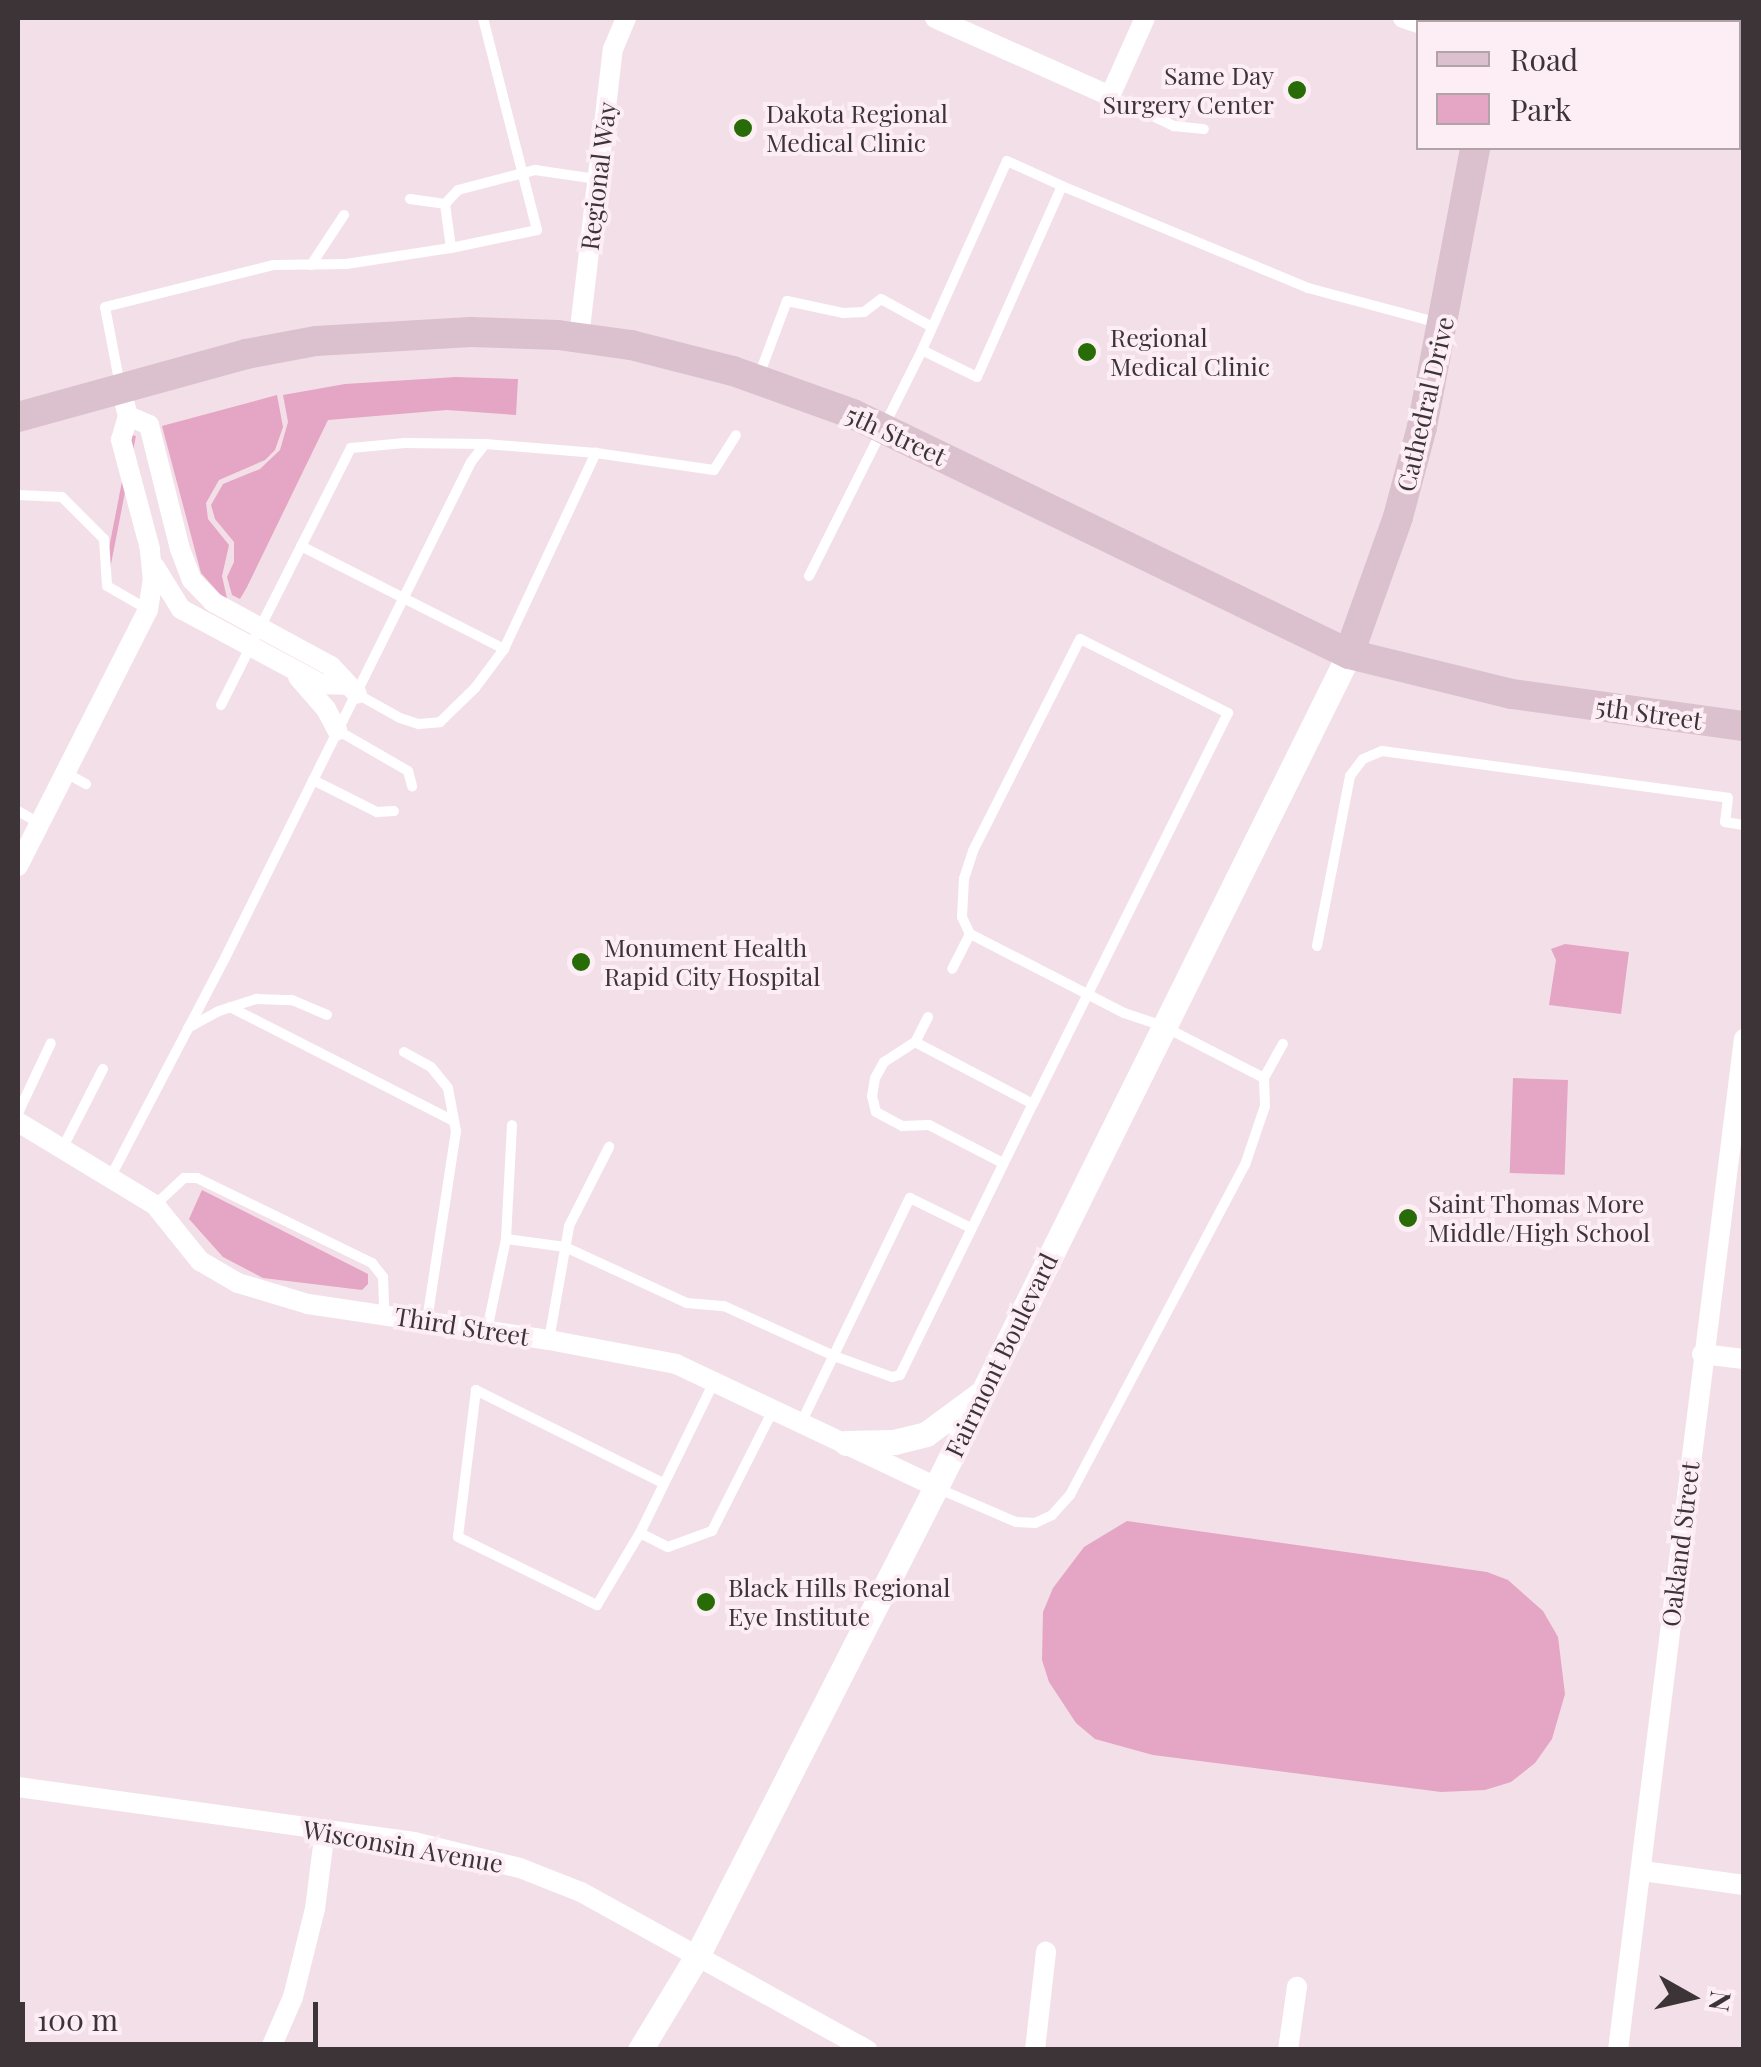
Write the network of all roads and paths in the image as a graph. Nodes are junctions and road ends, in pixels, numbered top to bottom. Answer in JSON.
{"nodes":[{"id":1,"x":483,"y":18,"type":"edge"},
{"id":2,"x":626,"y":18,"type":"edge"},
{"id":3,"x":1145,"y":18,"type":"edge"},
{"id":4,"x":942,"y":19,"type":"edge"},
{"id":5,"x":1110,"y":96,"type":"junction"},
{"id":6,"x":1204,"y":129,"type":"dead end"},
{"id":7,"x":1475,"y":150,"type":"edge"},
{"id":8,"x":524,"y":173,"type":"junction"},
{"id":9,"x":598,"y":179,"type":"junction"},
{"id":10,"x":1062,"y":186,"type":"junction"},
{"id":11,"x":410,"y":200,"type":"dead end"},
{"id":12,"x":445,"y":204,"type":"junction"},
{"id":13,"x":344,"y":215,"type":"dead end"},
{"id":14,"x":452,"y":248,"type":"junction"},
{"id":15,"x":312,"y":264,"type":"junction"},
{"id":16,"x":1445,"y":324,"type":"junction"},
{"id":17,"x":932,"y":326,"type":"junction"},
{"id":18,"x":579,"y":337,"type":"junction"},
{"id":19,"x":922,"y":350,"type":"junction"},
{"id":20,"x":757,"y":378,"type":"junction"},
{"id":21,"x":124,"y":402,"type":"junction"},
{"id":22,"x":18,"y":416,"type":"edge"},
{"id":23,"x":884,"y":428,"type":"junction"},
{"id":24,"x":736,"y":435,"type":"dead end"},
{"id":25,"x":484,"y":444,"type":"junction"},
{"id":26,"x":596,"y":453,"type":"junction"},
{"id":27,"x":18,"y":495,"type":"edge"},
{"id":28,"x":302,"y":546,"type":"junction"},
{"id":29,"x":180,"y":550,"type":"junction"},
{"id":30,"x":150,"y":553,"type":"junction"},
{"id":31,"x":809,"y":576,"type":"dead end"},
{"id":32,"x":168,"y":592,"type":"junction"},
{"id":33,"x":403,"y":597,"type":"junction"},
{"id":34,"x":148,"y":610,"type":"junction"},
{"id":35,"x":258,"y":629,"type":"junction"},
{"id":36,"x":249,"y":649,"type":"junction"},
{"id":37,"x":504,"y":649,"type":"junction"},
{"id":38,"x":1349,"y":654,"type":"junction"},
{"id":39,"x":294,"y":671,"type":"junction"},
{"id":40,"x":351,"y":689,"type":"junction"},
{"id":41,"x":221,"y":705,"type":"dead end"},
{"id":42,"x":1744,"y":726,"type":"edge"},
{"id":43,"x":337,"y":730,"type":"junction"},
{"id":44,"x":65,"y":773,"type":"junction"},
{"id":45,"x":313,"y":780,"type":"junction"},
{"id":46,"x":86,"y":784,"type":"dead end"},
{"id":47,"x":412,"y":786,"type":"dead end"},
{"id":48,"x":394,"y":811,"type":"dead end"},
{"id":49,"x":18,"y":812,"type":"edge"},
{"id":50,"x":40,"y":824,"type":"junction"},
{"id":51,"x":1744,"y":825,"type":"edge"},
{"id":52,"x":18,"y":866,"type":"edge"},
{"id":53,"x":970,"y":934,"type":"junction"},
{"id":54,"x":1318,"y":946,"type":"dead end"},
{"id":55,"x":952,"y":969,"type":"dead end"},
{"id":56,"x":1087,"y":994,"type":"junction"},
{"id":57,"x":230,"y":1007,"type":"junction"},
{"id":58,"x":327,"y":1015,"type":"dead end"},
{"id":59,"x":928,"y":1018,"type":"dead end"},
{"id":60,"x":1163,"y":1026,"type":"junction"},
{"id":61,"x":187,"y":1029,"type":"junction"},
{"id":62,"x":1744,"y":1039,"type":"edge"},
{"id":63,"x":915,"y":1042,"type":"junction"},
{"id":64,"x":52,"y":1044,"type":"dead end"},
{"id":65,"x":1283,"y":1044,"type":"dead end"},
{"id":66,"x":404,"y":1052,"type":"dead end"},
{"id":67,"x":103,"y":1069,"type":"dead end"},
{"id":68,"x":1264,"y":1078,"type":"junction"},
{"id":69,"x":1033,"y":1104,"type":"junction"},
{"id":70,"x":18,"y":1113,"type":"edge"},
{"id":71,"x":454,"y":1121,"type":"junction"},
{"id":72,"x":18,"y":1122,"type":"edge"},
{"id":73,"x":512,"y":1126,"type":"dead end"},
{"id":74,"x":609,"y":1148,"type":"dead end"},
{"id":75,"x":62,"y":1150,"type":"junction"},
{"id":76,"x":1003,"y":1164,"type":"junction"},
{"id":77,"x":110,"y":1178,"type":"junction"},
{"id":78,"x":156,"y":1205,"type":"junction"},
{"id":79,"x":971,"y":1228,"type":"junction"},
{"id":80,"x":506,"y":1239,"type":"junction"},
{"id":81,"x":565,"y":1246,"type":"junction"},
{"id":82,"x":384,"y":1314,"type":"junction"},
{"id":83,"x":427,"y":1320,"type":"junction"},
{"id":84,"x":488,"y":1330,"type":"junction"},
{"id":85,"x":550,"y":1340,"type":"junction"},
{"id":86,"x":1702,"y":1354,"type":"junction"},
{"id":87,"x":834,"y":1356,"type":"junction"},
{"id":88,"x":1744,"y":1359,"type":"edge"},
{"id":89,"x":715,"y":1380,"type":"junction"},
{"id":90,"x":983,"y":1392,"type":"junction"},
{"id":91,"x":774,"y":1408,"type":"junction"},
{"id":92,"x":802,"y":1421,"type":"junction"},
{"id":93,"x":846,"y":1443,"type":"junction"},
{"id":94,"x":663,"y":1484,"type":"junction"},
{"id":95,"x":936,"y":1487,"type":"junction"},
{"id":96,"x":640,"y":1533,"type":"junction"},
{"id":97,"x":18,"y":1787,"type":"edge"},
{"id":98,"x":325,"y":1830,"type":"junction"},
{"id":99,"x":1643,"y":1871,"type":"junction"},
{"id":100,"x":1744,"y":1884,"type":"edge"},
{"id":101,"x":1046,"y":1952,"type":"dead end"},
{"id":102,"x":697,"y":1956,"type":"junction"},
{"id":103,"x":1297,"y":1987,"type":"dead end"},
{"id":104,"x":270,"y":2050,"type":"edge"},
{"id":105,"x":640,"y":2050,"type":"edge"},
{"id":106,"x":867,"y":2050,"type":"edge"},
{"id":107,"x":1035,"y":2050,"type":"edge"},
{"id":108,"x":1288,"y":2050,"type":"edge"},
{"id":109,"x":1618,"y":2050,"type":"edge"}],
"edges":[{"from":1,"to":8,"type":"lane"},
{"from":2,"to":9,"type":"street","name":"Regional Way"},
{"from":3,"to":5,"type":"street"},
{"from":4,"to":5,"type":"street"},
{"from":5,"to":6,"type":"lane"},
{"from":7,"to":16,"type":"main road","name":"Cathedral Drive"},
{"from":8,"to":9,"type":"lane"},
{"from":8,"to":12,"type":"lane"},
{"from":8,"to":14,"type":"lane"},
{"from":9,"to":18,"type":"street","name":"Regional Way"},
{"from":10,"to":16,"type":"lane"},
{"from":10,"to":17,"type":"lane"},
{"from":10,"to":19,"type":"lane"},
{"from":11,"to":12,"type":"lane"},
{"from":12,"to":14,"type":"lane"},
{"from":13,"to":15,"type":"lane"},
{"from":14,"to":15,"type":"lane"},
{"from":15,"to":21,"type":"lane"},
{"from":16,"to":38,"type":"main road","name":"Cathedral Drive"},
{"from":17,"to":19,"type":"lane"},
{"from":17,"to":20,"type":"lane"},
{"from":18,"to":20,"type":"main road","name":"5th Street"},
{"from":18,"to":21,"type":"main road","name":"5th Street"},
{"from":19,"to":23,"type":"lane"},
{"from":20,"to":23,"type":"main road","name":"5th Street"},
{"from":21,"to":22,"type":"main road","name":"5th Street"},
{"from":21,"to":29,"type":"street"},
{"from":21,"to":30,"type":"street"},
{"from":23,"to":31,"type":"lane"},
{"from":23,"to":38,"type":"main road","name":"5th Street"},
{"from":24,"to":26,"type":"lane"},
{"from":25,"to":26,"type":"lane"},
{"from":25,"to":28,"type":"lane"},
{"from":25,"to":33,"type":"lane"},
{"from":26,"to":37,"type":"lane"},
{"from":27,"to":34,"type":"lane"},
{"from":28,"to":33,"type":"lane"},
{"from":28,"to":35,"type":"lane"},
{"from":29,"to":32,"type":"street"},
{"from":29,"to":35,"type":"street"},
{"from":30,"to":32,"type":"street"},
{"from":30,"to":34,"type":"street"},
{"from":32,"to":34,"type":"street"},
{"from":32,"to":36,"type":"street"},
{"from":33,"to":37,"type":"lane"},
{"from":33,"to":40,"type":"lane"},
{"from":34,"to":44,"type":"street"},
{"from":35,"to":36,"type":"lane"},
{"from":35,"to":40,"type":"street"},
{"from":36,"to":39,"type":"street"},
{"from":36,"to":41,"type":"lane"},
{"from":37,"to":40,"type":"lane"},
{"from":38,"to":42,"type":"main road","name":"5th Street"},
{"from":38,"to":60,"type":"street","name":"Fairmont Boulevard"},
{"from":39,"to":40,"type":"street"},
{"from":39,"to":43,"type":"street"},
{"from":40,"to":43,"type":"lane"},
{"from":43,"to":45,"type":"lane"},
{"from":43,"to":47,"type":"lane"},
{"from":44,"to":46,"type":"lane"},
{"from":44,"to":50,"type":"street"},
{"from":45,"to":48,"type":"lane"},
{"from":45,"to":61,"type":"lane"},
{"from":49,"to":50,"type":"lane"},
{"from":50,"to":52,"type":"street"},
{"from":51,"to":54,"type":"lane"},
{"from":53,"to":55,"type":"lane"},
{"from":53,"to":56,"type":"lane"},
{"from":53,"to":56,"type":"lane"},
{"from":56,"to":60,"type":"lane"},
{"from":56,"to":69,"type":"lane"},
{"from":57,"to":58,"type":"lane"},
{"from":57,"to":61,"type":"lane"},
{"from":57,"to":71,"type":"lane"},
{"from":59,"to":63,"type":"lane"},
{"from":60,"to":68,"type":"lane"},
{"from":60,"to":90,"type":"street","name":"Fairmont Boulevard"},
{"from":61,"to":77,"type":"lane"},
{"from":62,"to":86,"type":"street","name":"Oakland Street"},
{"from":63,"to":69,"type":"lane"},
{"from":63,"to":76,"type":"lane"},
{"from":64,"to":70,"type":"lane"},
{"from":65,"to":68,"type":"lane"},
{"from":66,"to":71,"type":"lane"},
{"from":67,"to":75,"type":"lane"},
{"from":68,"to":95,"type":"lane"},
{"from":69,"to":76,"type":"lane"},
{"from":71,"to":83,"type":"lane"},
{"from":72,"to":75,"type":"street","name":"Third Street"},
{"from":73,"to":80,"type":"lane"},
{"from":74,"to":81,"type":"lane"},
{"from":75,"to":77,"type":"street","name":"Third Street"},
{"from":76,"to":79,"type":"lane"},
{"from":77,"to":78,"type":"street","name":"Third Street"},
{"from":78,"to":82,"type":"street","name":"Third Street"},
{"from":78,"to":82,"type":"lane"},
{"from":79,"to":87,"type":"lane"},
{"from":79,"to":87,"type":"lane"},
{"from":80,"to":81,"type":"lane"},
{"from":80,"to":84,"type":"lane"},
{"from":81,"to":85,"type":"lane"},
{"from":81,"to":87,"type":"lane"},
{"from":82,"to":83,"type":"street","name":"Third Street"},
{"from":83,"to":84,"type":"street","name":"Third Street"},
{"from":84,"to":85,"type":"street","name":"Third Street"},
{"from":85,"to":89,"type":"street","name":"Third Street"},
{"from":86,"to":88,"type":"street"},
{"from":86,"to":99,"type":"street","name":"Oakland Street"},
{"from":87,"to":92,"type":"lane"},
{"from":89,"to":91,"type":"street","name":"Third Street"},
{"from":89,"to":94,"type":"lane"},
{"from":90,"to":93,"type":"street"},
{"from":90,"to":95,"type":"street","name":"Fairmont Boulevard"},
{"from":91,"to":92,"type":"street","name":"Third Street"},
{"from":91,"to":96,"type":"lane"},
{"from":92,"to":93,"type":"street","name":"Third Street"},
{"from":93,"to":95,"type":"street","name":"Third Street"},
{"from":94,"to":96,"type":"lane"},
{"from":94,"to":96,"type":"lane"},
{"from":95,"to":102,"type":"street","name":"Fairmont Boulevard"},
{"from":97,"to":98,"type":"street","name":"Wisconsin Avenue"},
{"from":98,"to":102,"type":"street","name":"Wisconsin Avenue"},
{"from":98,"to":104,"type":"street"},
{"from":99,"to":100,"type":"street"},
{"from":99,"to":109,"type":"street","name":"Oakland Street"},
{"from":101,"to":107,"type":"street"},
{"from":102,"to":105,"type":"street","name":"Fairmont Boulevard"},
{"from":102,"to":106,"type":"street","name":"Wisconsin Avenue"},
{"from":103,"to":108,"type":"street"}]}
